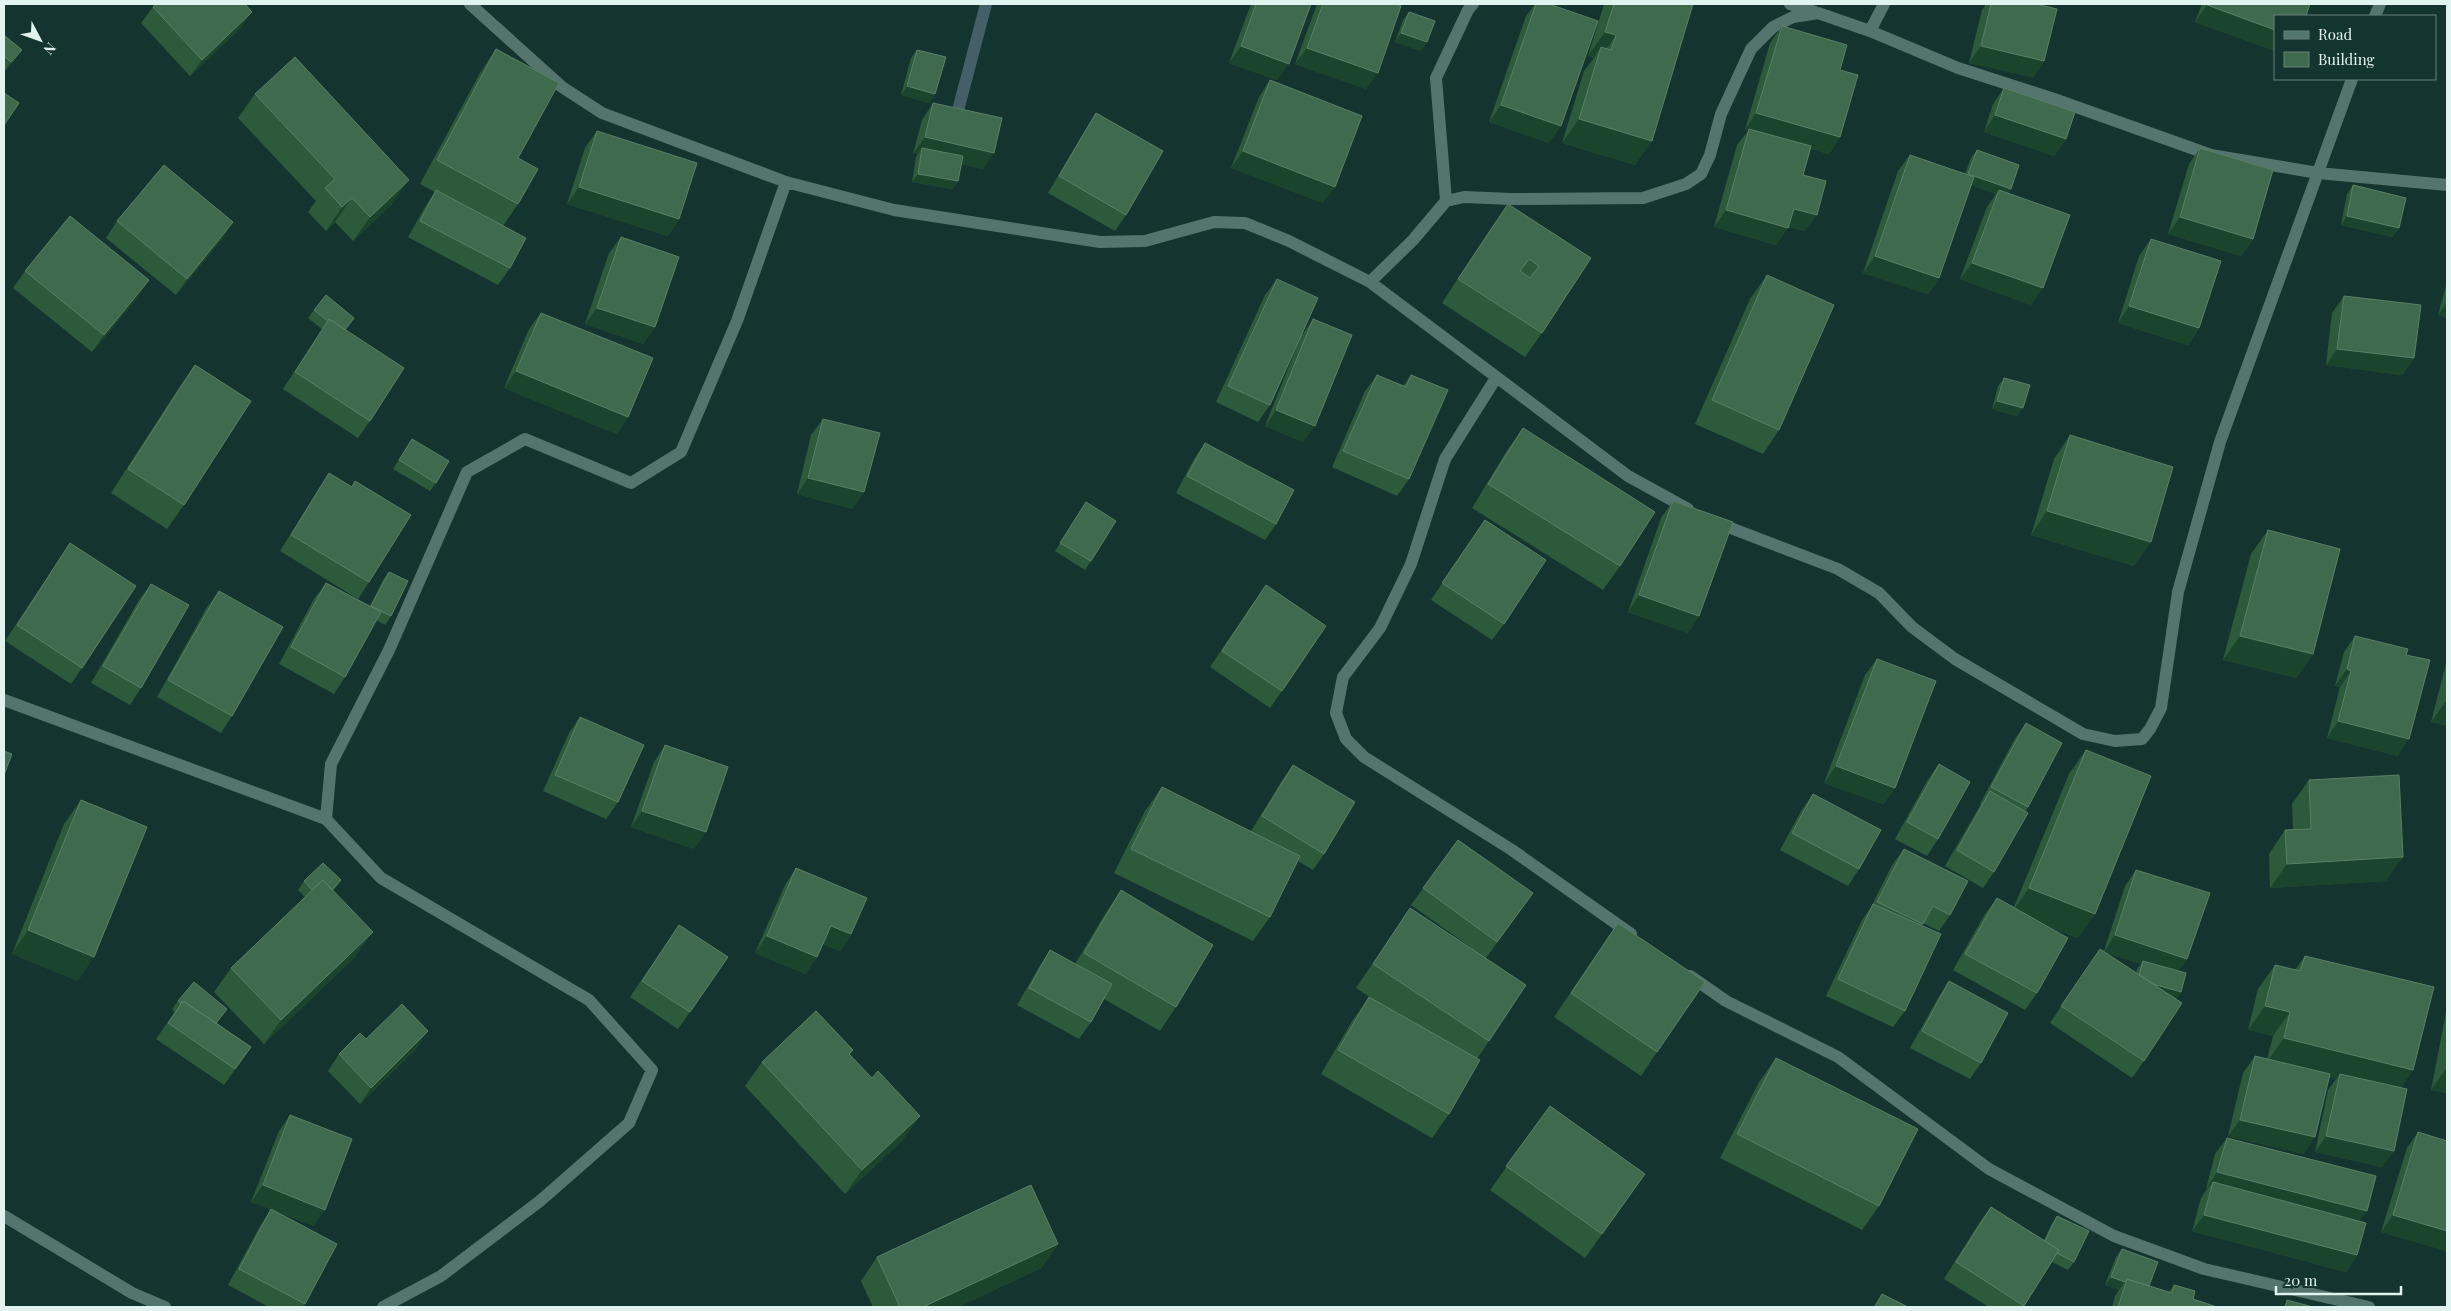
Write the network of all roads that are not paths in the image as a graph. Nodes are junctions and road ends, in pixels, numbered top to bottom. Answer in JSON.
{"nodes":[{"id":1,"x":470,"y":4,"type":"edge"},
{"id":2,"x":1473,"y":4,"type":"edge"},
{"id":3,"x":1790,"y":4,"type":"edge"},
{"id":4,"x":1884,"y":4,"type":"edge"},
{"id":5,"x":1818,"y":13,"type":"junction"},
{"id":6,"x":1870,"y":31,"type":"junction"},
{"id":7,"x":2352,"y":80,"type":"edge"},
{"id":8,"x":2318,"y":173,"type":"junction"},
{"id":9,"x":786,"y":182,"type":"junction"},
{"id":10,"x":2447,"y":186,"type":"edge"},
{"id":11,"x":1446,"y":201,"type":"junction"},
{"id":12,"x":1370,"y":282,"type":"junction"},
{"id":13,"x":1496,"y":378,"type":"junction"},
{"id":14,"x":4,"y":700,"type":"edge"},
{"id":15,"x":326,"y":819,"type":"junction"},
{"id":16,"x":1639,"y":940,"type":"edge"},
{"id":17,"x":1679,"y":968,"type":"edge"},
{"id":18,"x":4,"y":1216,"type":"edge"},
{"id":19,"x":165,"y":1307,"type":"edge"},
{"id":20,"x":383,"y":1307,"type":"edge"},
{"id":21,"x":2370,"y":1307,"type":"edge"}],
"edges":[{"from":1,"to":9,"type":"street"},
{"from":2,"to":11,"type":"street"},
{"from":3,"to":5,"type":"street"},
{"from":4,"to":6,"type":"street"},
{"from":5,"to":6,"type":"street"},
{"from":5,"to":11,"type":"street"},
{"from":6,"to":8,"type":"street"},
{"from":7,"to":8,"type":"street"},
{"from":8,"to":10,"type":"street"},
{"from":8,"to":13,"type":"street"},
{"from":9,"to":12,"type":"street"},
{"from":9,"to":15,"type":"street"},
{"from":11,"to":12,"type":"street"},
{"from":12,"to":13,"type":"street"},
{"from":13,"to":16,"type":"street"},
{"from":14,"to":15,"type":"street"},
{"from":15,"to":20,"type":"street"},
{"from":17,"to":21,"type":"street"},
{"from":18,"to":19,"type":"street"}]}
